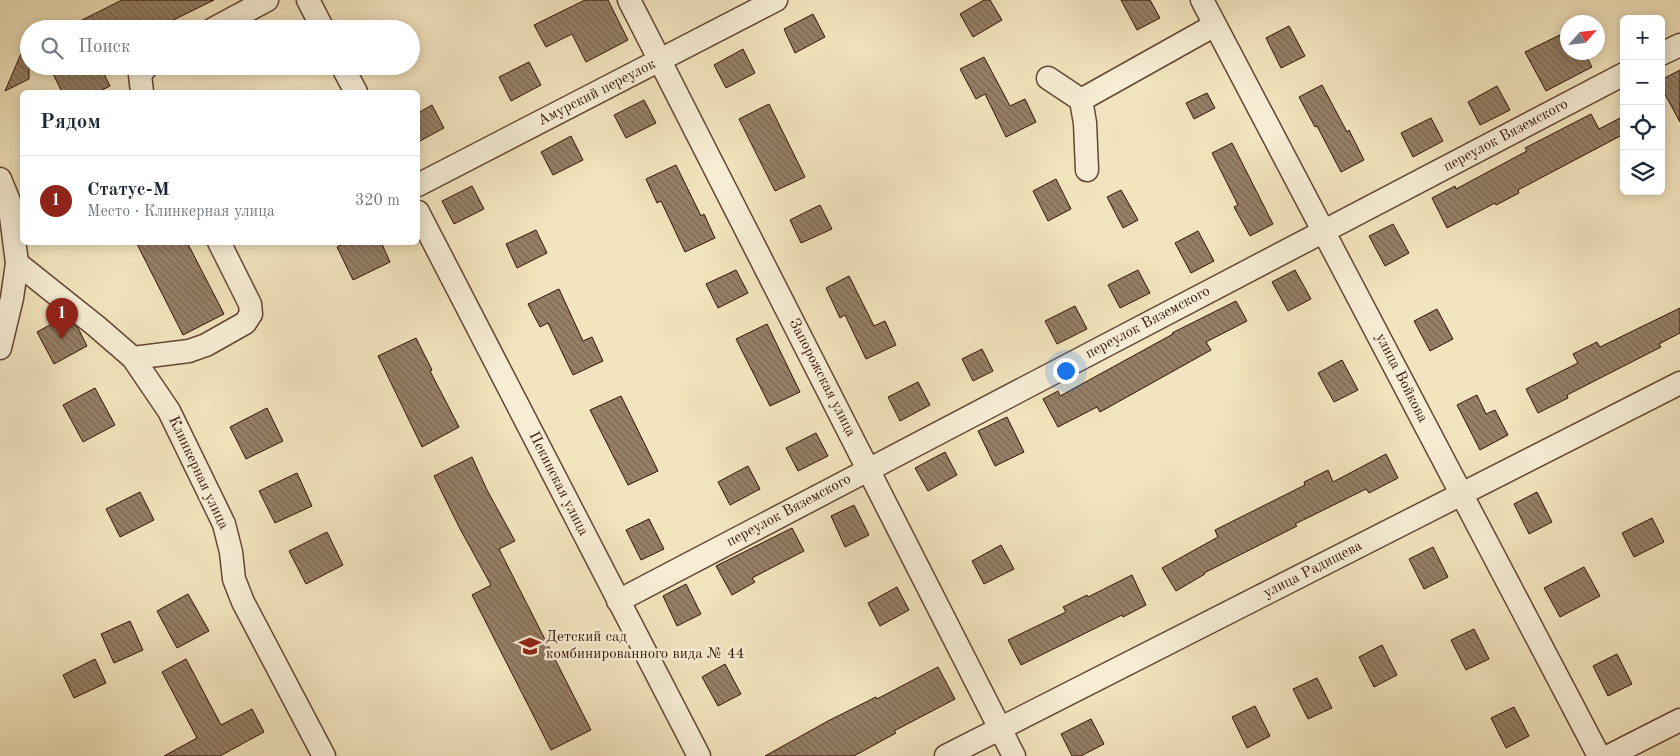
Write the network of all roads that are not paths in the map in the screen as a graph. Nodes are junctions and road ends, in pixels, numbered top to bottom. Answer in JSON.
{"nodes":[{"id":1,"x":267,"y":0,"type":"edge"},
{"id":2,"x":308,"y":0,"type":"edge"},
{"id":3,"x":629,"y":0,"type":"edge"},
{"id":4,"x":776,"y":0,"type":"edge"},
{"id":5,"x":1202,"y":0,"type":"edge"},
{"id":6,"x":230,"y":20,"type":"edge"},
{"id":7,"x":318,"y":20,"type":"edge"},
{"id":8,"x":1215,"y":24,"type":"junction"},
{"id":9,"x":1680,"y":45,"type":"edge"},
{"id":10,"x":1665,"y":52,"type":"edge"},
{"id":11,"x":660,"y":60,"type":"junction"},
{"id":12,"x":140,"y":75,"type":"edge"},
{"id":13,"x":347,"y":75,"type":"edge"},
{"id":14,"x":1620,"y":76,"type":"edge"},
{"id":15,"x":1048,"y":78,"type":"dead end"},
{"id":16,"x":142,"y":90,"type":"edge"},
{"id":17,"x":355,"y":90,"type":"edge"},
{"id":18,"x":1080,"y":100,"type":"junction"},
{"id":19,"x":1087,"y":170,"type":"dead end"},
{"id":20,"x":0,"y":179,"type":"edge"},
{"id":21,"x":420,"y":184,"type":"edge"},
{"id":22,"x":420,"y":216,"type":"edge"},
{"id":23,"x":1325,"y":231,"type":"junction"},
{"id":24,"x":220,"y":245,"type":"edge"},
{"id":25,"x":17,"y":263,"type":"junction"},
{"id":26,"x":6,"y":299,"type":"edge"},
{"id":27,"x":0,"y":348,"type":"edge"},
{"id":28,"x":133,"y":358,"type":"junction"},
{"id":29,"x":1680,"y":383,"type":"edge"},
{"id":30,"x":868,"y":470,"type":"junction"},
{"id":31,"x":1462,"y":494,"type":"junction"},
{"id":32,"x":618,"y":600,"type":"junction"},
{"id":33,"x":1680,"y":720,"type":"edge"},
{"id":34,"x":1000,"y":728,"type":"junction"},
{"id":35,"x":324,"y":756,"type":"edge"},
{"id":36,"x":699,"y":756,"type":"edge"},
{"id":37,"x":946,"y":756,"type":"edge"},
{"id":38,"x":1014,"y":756,"type":"edge"},
{"id":39,"x":1599,"y":756,"type":"edge"},
{"id":40,"x":1609,"y":756,"type":"edge"}],
"edges":[{"from":1,"to":6,"type":"street"},
{"from":2,"to":7,"type":"street"},
{"from":3,"to":11,"type":"street","name":"Запорожская улица"},
{"from":4,"to":11,"type":"street","name":"Амурский переулок"},
{"from":5,"to":8,"type":"street","name":"улица Войкова"},
{"from":8,"to":18,"type":"street"},
{"from":8,"to":23,"type":"street","name":"улица Войкова"},
{"from":9,"to":10,"type":"street"},
{"from":11,"to":21,"type":"street","name":"Амурский переулок"},
{"from":11,"to":30,"type":"street","name":"Запорожская улица"},
{"from":12,"to":16,"type":"street"},
{"from":13,"to":17,"type":"street"},
{"from":14,"to":23,"type":"street","name":"переулок Вяземского"},
{"from":15,"to":18,"type":"street"},
{"from":18,"to":19,"type":"street"},
{"from":20,"to":25,"type":"street"},
{"from":22,"to":32,"type":"street","name":"Пекинская улица"},
{"from":23,"to":30,"type":"street","name":"переулок Вяземского"},
{"from":23,"to":31,"type":"street","name":"улица Войкова"},
{"from":24,"to":28,"type":"street"},
{"from":25,"to":26,"type":"street"},
{"from":25,"to":28,"type":"street","name":"Клинкерная улица"},
{"from":26,"to":27,"type":"street"},
{"from":28,"to":35,"type":"street","name":"Клинкерная улица"},
{"from":29,"to":31,"type":"street","name":"улица Радищева"},
{"from":30,"to":32,"type":"street","name":"переулок Вяземского"},
{"from":30,"to":34,"type":"street","name":"Запорожская улица"},
{"from":31,"to":34,"type":"street","name":"улица Радищева"},
{"from":31,"to":39,"type":"street","name":"улица Войкова"},
{"from":32,"to":36,"type":"street","name":"Пекинская улица"},
{"from":33,"to":40,"type":"street"},
{"from":34,"to":37,"type":"street","name":"улица Радищева"},
{"from":34,"to":38,"type":"street","name":"Запорожская улица"}]}
